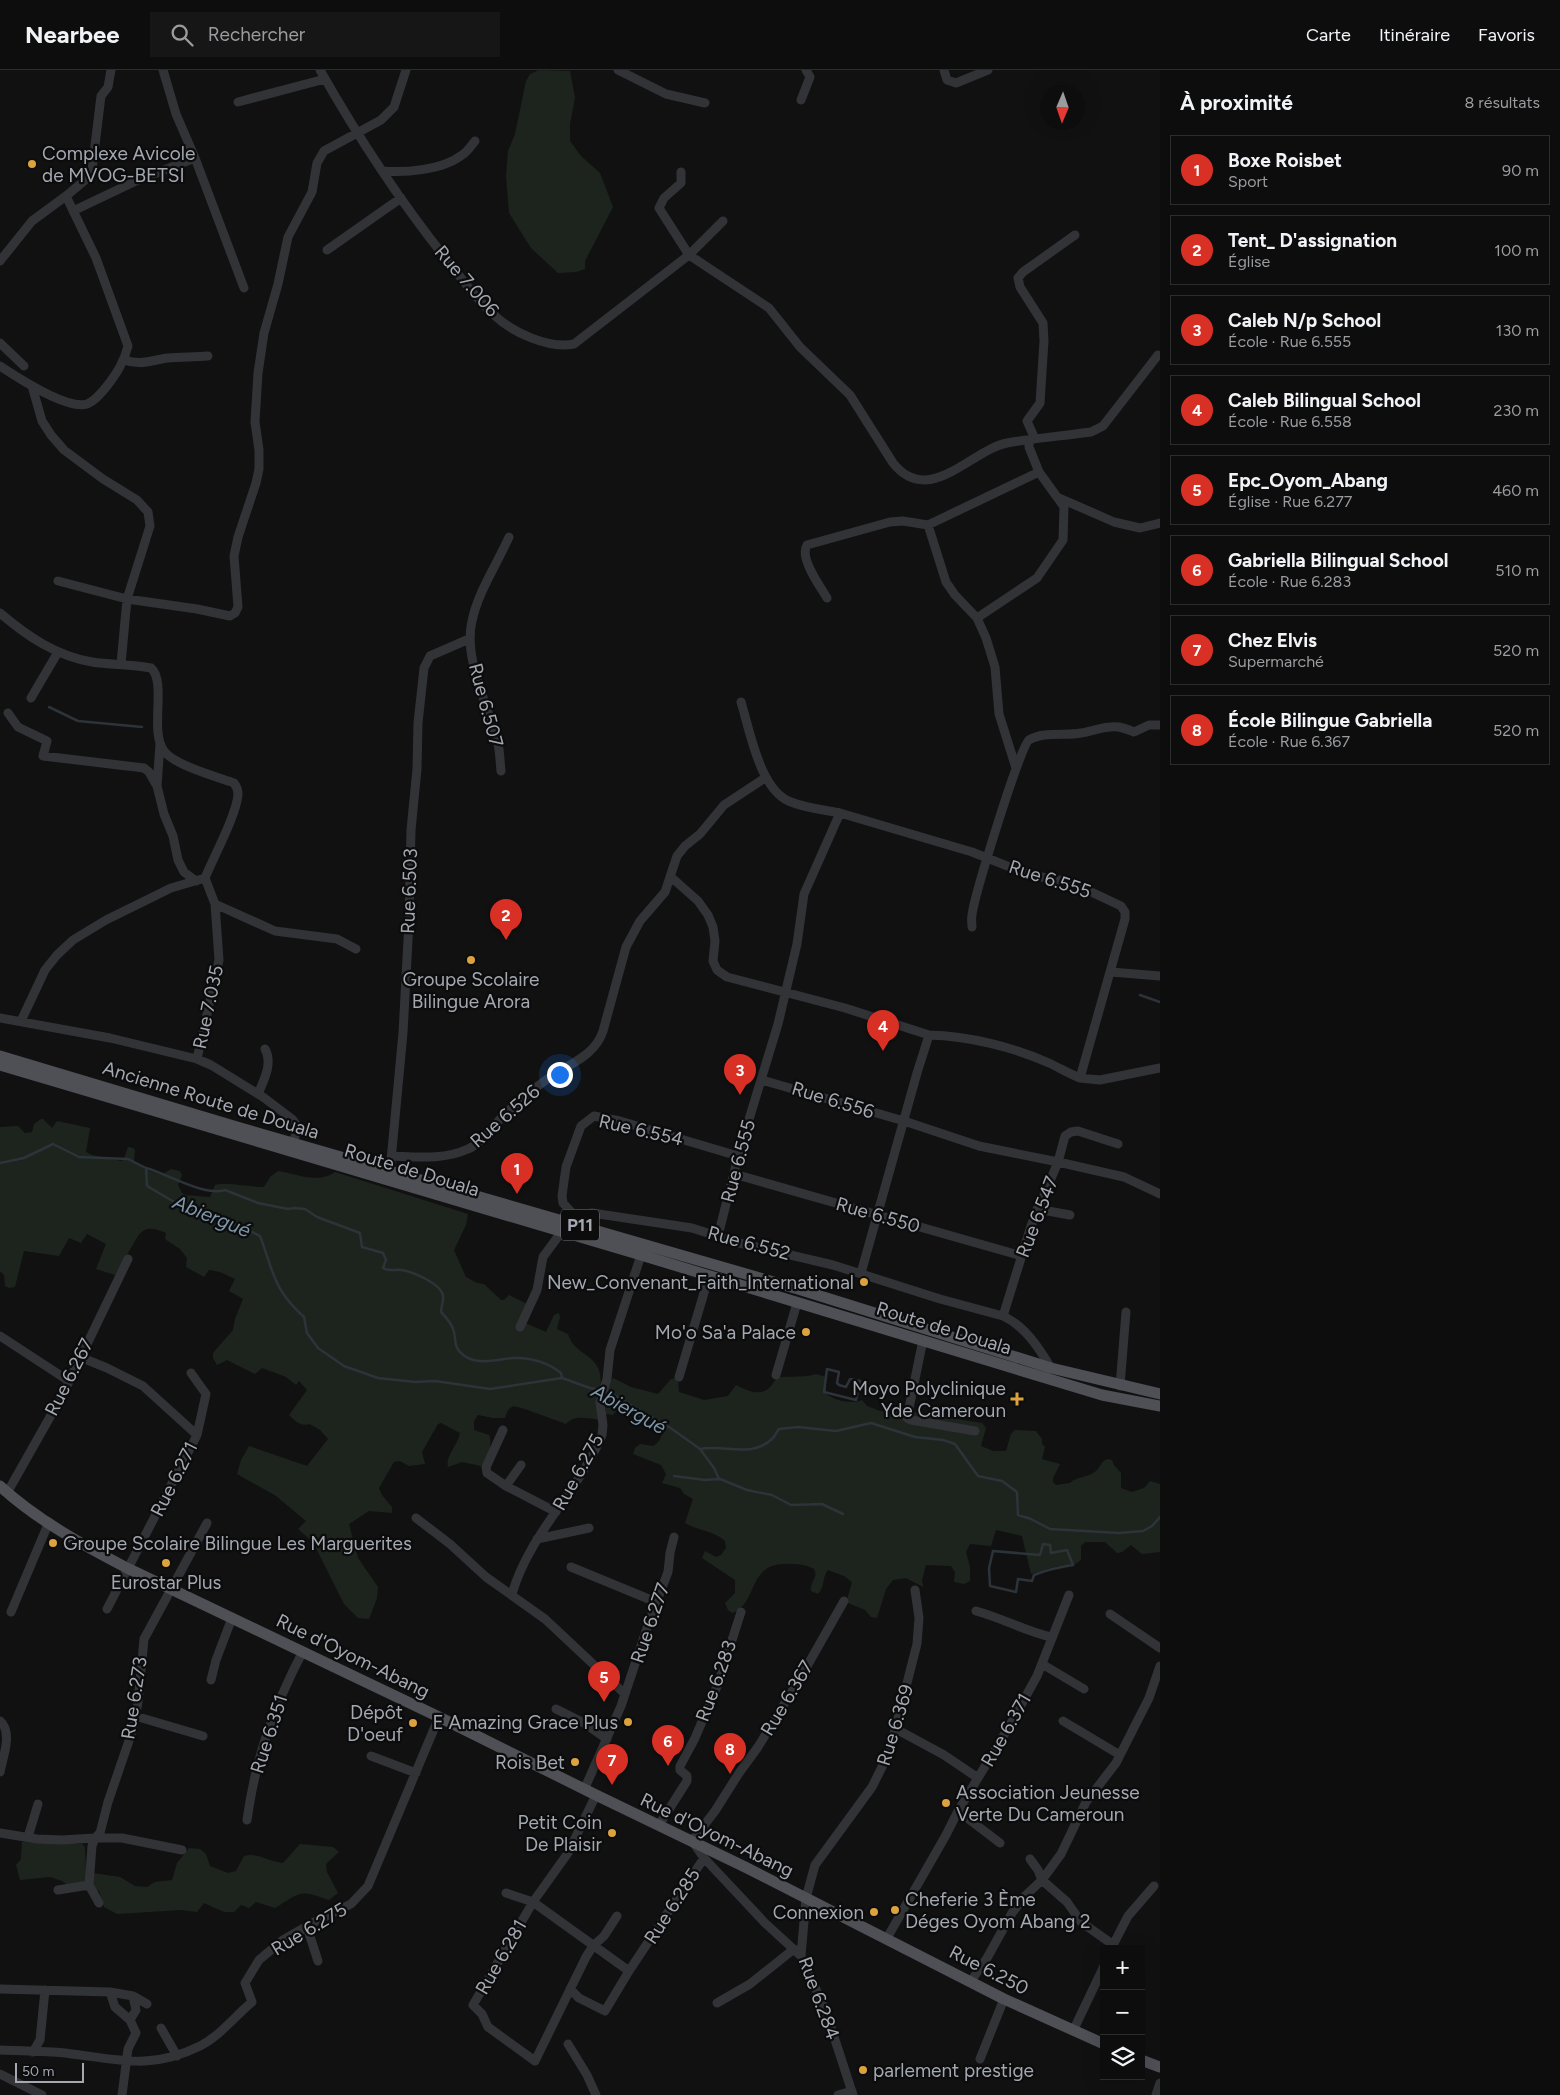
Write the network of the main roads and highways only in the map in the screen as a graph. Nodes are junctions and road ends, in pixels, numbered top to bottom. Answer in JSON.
{"nodes":[{"id":1,"x":0,"y":1056,"type":"edge"},
{"id":2,"x":0,"y":1065,"type":"edge"},
{"id":3,"x":1160,"y":1394,"type":"edge"},
{"id":4,"x":1160,"y":1406,"type":"edge"},
{"id":5,"x":4,"y":1490,"type":"edge"},
{"id":6,"x":806,"y":1898,"type":"joint"},
{"id":7,"x":1100,"y":2042,"type":"edge"},
{"id":8,"x":1145,"y":2061,"type":"edge"},
{"id":9,"x":1160,"y":2067,"type":"edge"}],
"edges":[{"from":1,"to":3,"type":"main road","name":"Ancienne Route de Douala","number":"P11"},
{"from":2,"to":4,"type":"main road","name":"Route de Douala","number":"P11"},
{"from":5,"to":6,"type":"main road","name":"Rue d'Oyom-Abang"},
{"from":6,"to":7,"type":"main road","name":"Rue 6.250"},
{"from":8,"to":9,"type":"main road"}]}
